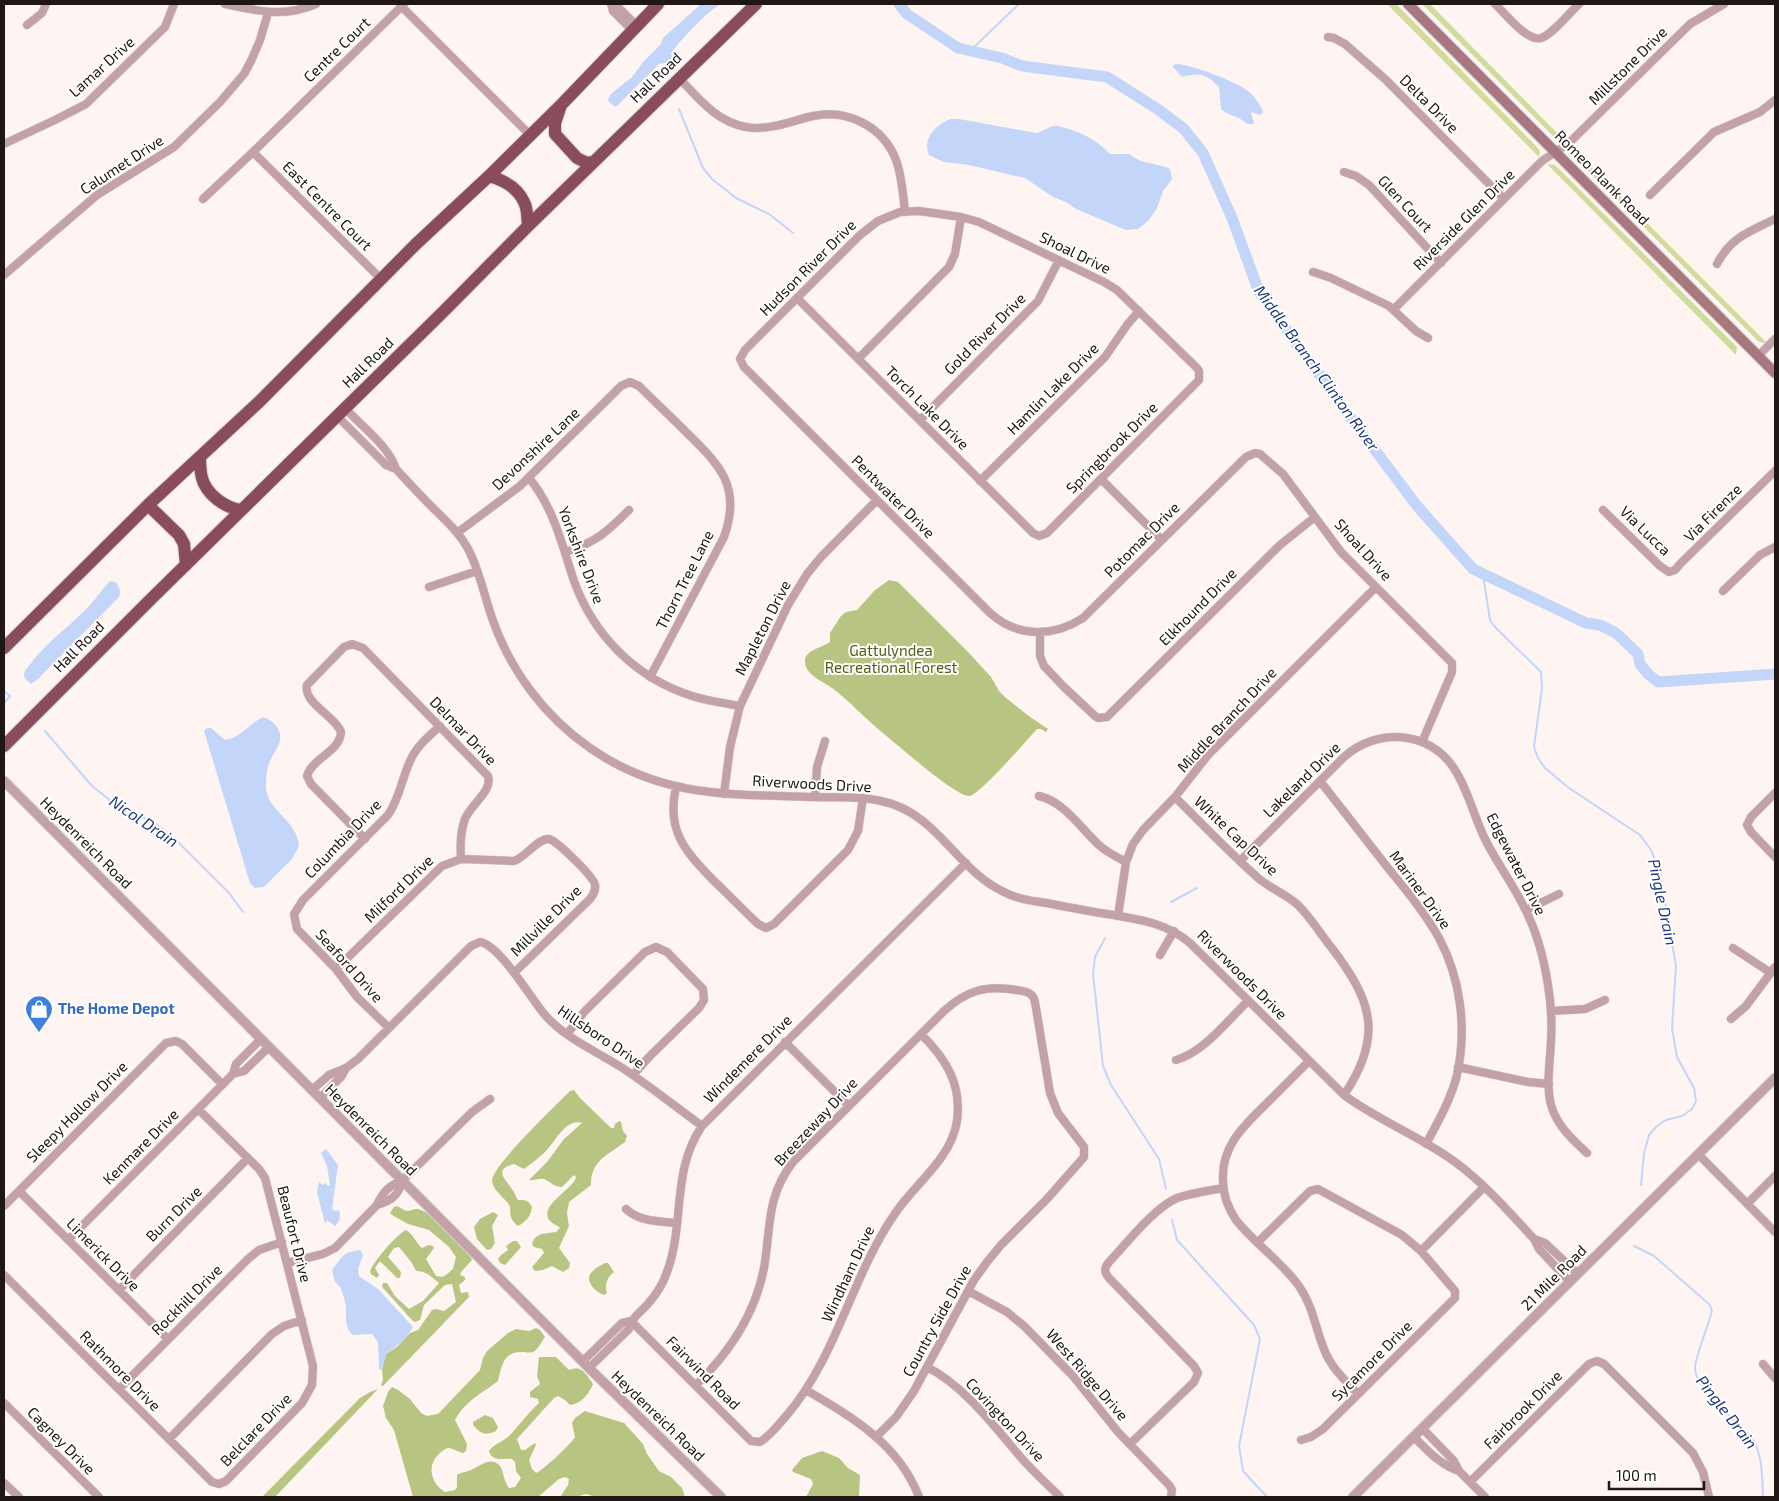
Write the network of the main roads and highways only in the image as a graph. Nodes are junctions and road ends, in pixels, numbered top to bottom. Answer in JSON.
{"nodes":[{"id":1,"x":658,"y":4,"type":"edge"},
{"id":2,"x":756,"y":4,"type":"edge"},
{"id":3,"x":1408,"y":4,"type":"edge"},
{"id":4,"x":562,"y":104,"type":"junction"},
{"id":5,"x":593,"y":162,"type":"junction"},
{"id":6,"x":489,"y":176,"type":"junction"},
{"id":7,"x":528,"y":226,"type":"junction"},
{"id":8,"x":1775,"y":373,"type":"edge"},
{"id":9,"x":200,"y":457,"type":"junction"},
{"id":10,"x":148,"y":505,"type":"junction"},
{"id":11,"x":241,"y":510,"type":"junction"},
{"id":12,"x":186,"y":565,"type":"junction"},
{"id":13,"x":4,"y":648,"type":"edge"},
{"id":14,"x":4,"y":746,"type":"edge"}],
"edges":[{"from":1,"to":4,"type":"highway"},
{"from":2,"to":5,"type":"highway","name":"Hall Road"},
{"from":3,"to":8,"type":"main road","name":"Romeo Plank Road"},
{"from":4,"to":5,"type":"highway"},
{"from":4,"to":6,"type":"highway"},
{"from":5,"to":7,"type":"highway","name":"Hall Road"},
{"from":6,"to":7,"type":"highway"},
{"from":6,"to":9,"type":"highway"},
{"from":7,"to":11,"type":"highway","name":"Hall Road"},
{"from":9,"to":10,"type":"highway"},
{"from":9,"to":11,"type":"highway"},
{"from":10,"to":12,"type":"highway"},
{"from":10,"to":13,"type":"highway"},
{"from":11,"to":12,"type":"highway","name":"Hall Road"},
{"from":12,"to":14,"type":"highway","name":"Hall Road"}]}
